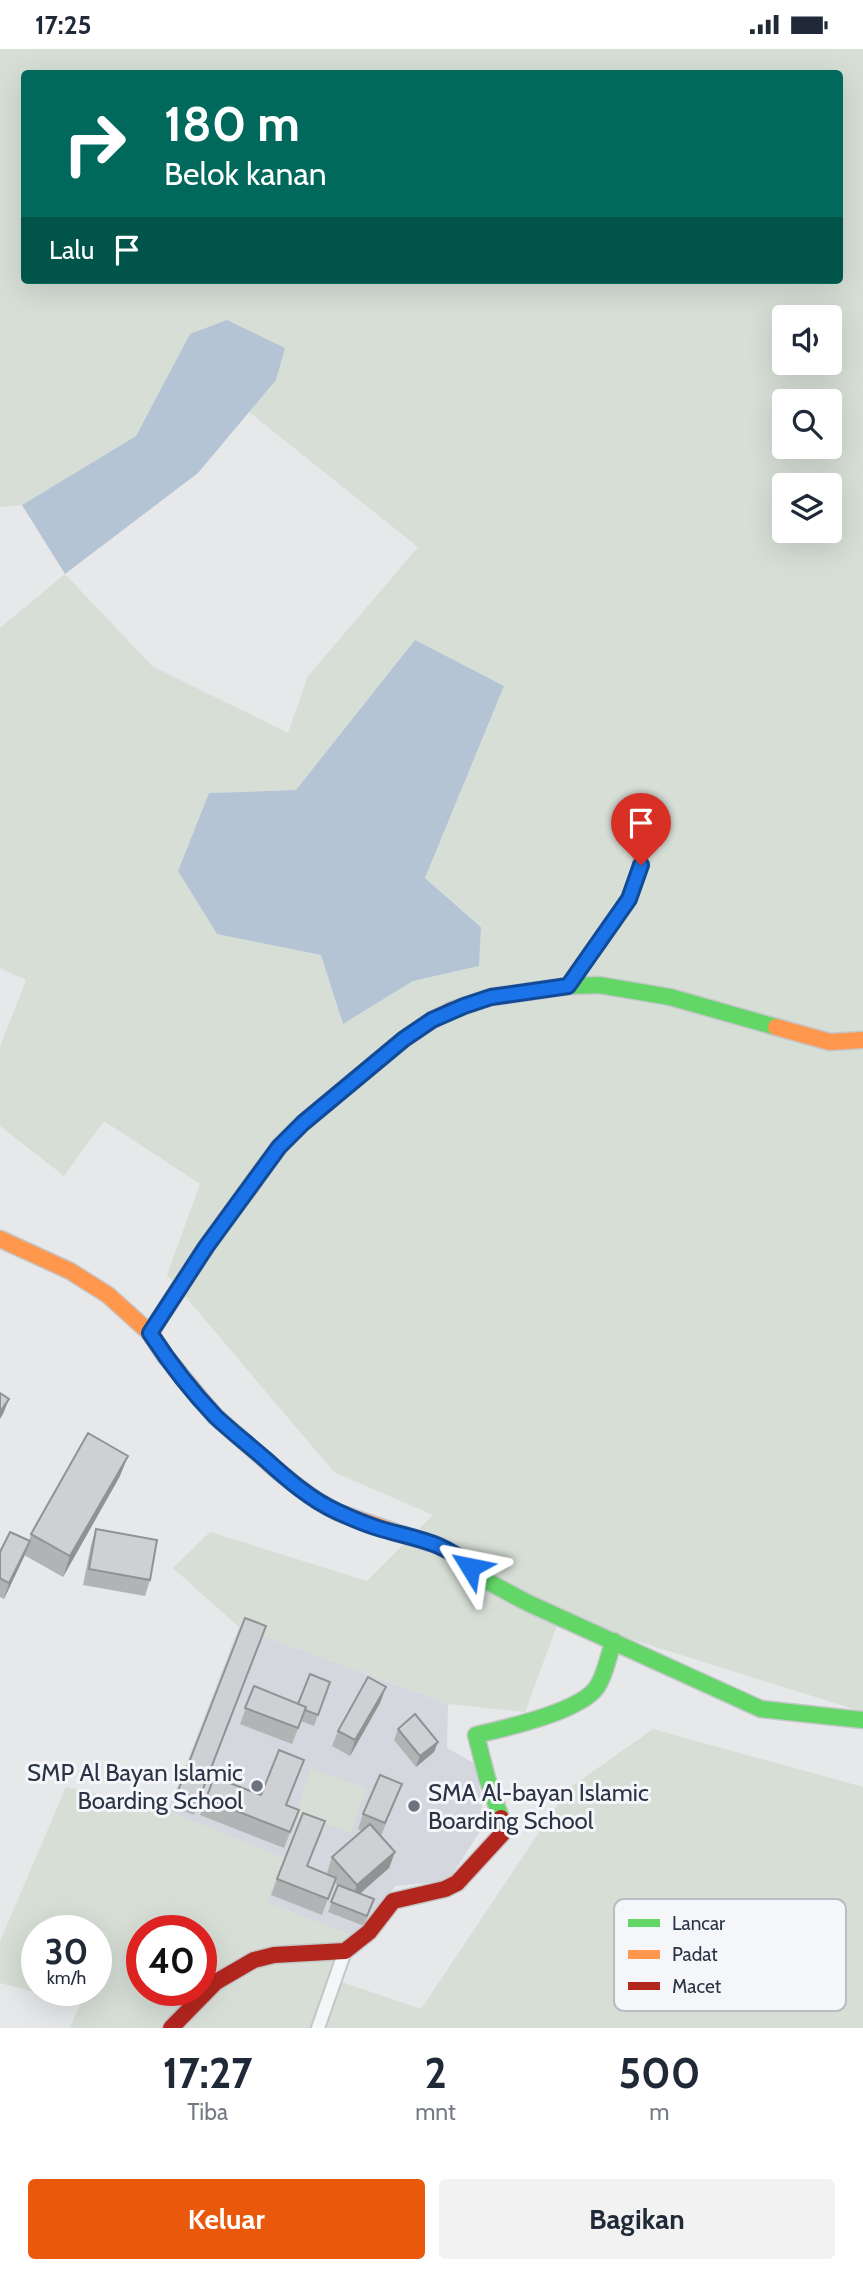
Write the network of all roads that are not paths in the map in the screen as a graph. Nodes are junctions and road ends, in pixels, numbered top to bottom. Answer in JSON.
{"nodes":[{"id":1,"x":642,"y":847,"type":"dead end"},
{"id":2,"x":568,"y":986,"type":"junction"},
{"id":3,"x":863,"y":1040,"type":"edge"},
{"id":4,"x":0,"y":1239,"type":"edge"},
{"id":5,"x":150,"y":1333,"type":"junction"},
{"id":6,"x":614,"y":1641,"type":"junction"},
{"id":7,"x":863,"y":1720,"type":"edge"},
{"id":8,"x":345,"y":1951,"type":"junction"},
{"id":9,"x":171,"y":2028,"type":"edge"},
{"id":10,"x":318,"y":2028,"type":"edge"}],
"edges":[{"from":1,"to":2,"type":"street"},
{"from":2,"to":3,"type":"street"},
{"from":2,"to":5,"type":"street"},
{"from":4,"to":5,"type":"street"},
{"from":5,"to":6,"type":"street"},
{"from":6,"to":7,"type":"street"},
{"from":6,"to":8,"type":"street"},
{"from":8,"to":9,"type":"street"},
{"from":8,"to":10,"type":"street"}]}
